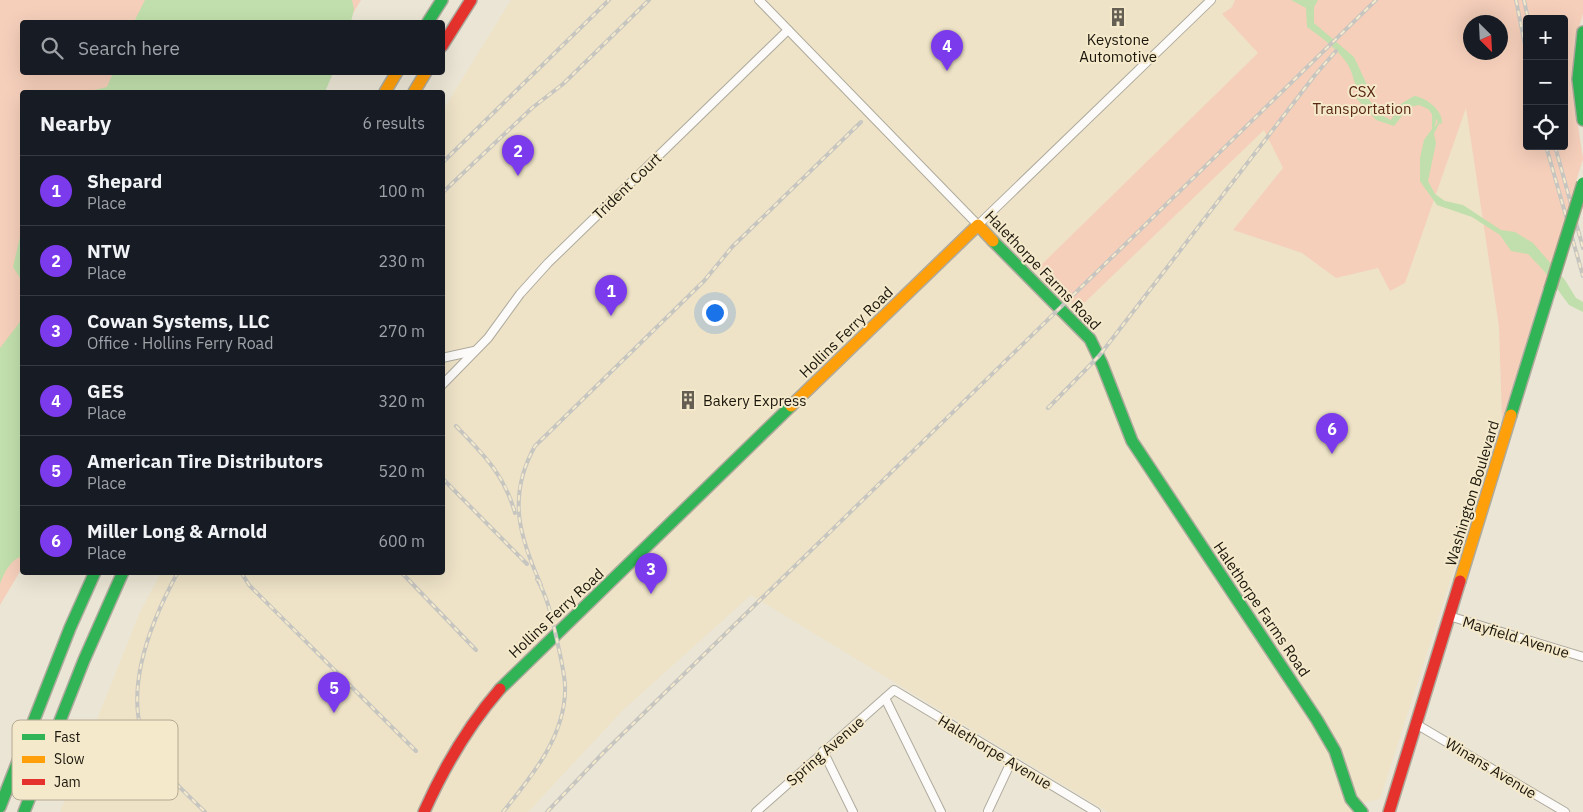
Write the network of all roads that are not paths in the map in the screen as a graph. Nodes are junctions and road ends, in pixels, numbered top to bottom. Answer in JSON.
{"nodes":[{"id":1,"x":442,"y":0,"type":"edge"},
{"id":2,"x":471,"y":0,"type":"edge"},
{"id":3,"x":760,"y":0,"type":"edge"},
{"id":4,"x":1211,"y":0,"type":"edge"},
{"id":5,"x":429,"y":20,"type":"edge"},
{"id":6,"x":788,"y":30,"type":"junction"},
{"id":7,"x":1583,"y":32,"type":"edge"},
{"id":8,"x":445,"y":41,"type":"edge"},
{"id":9,"x":395,"y":75,"type":"edge"},
{"id":10,"x":424,"y":75,"type":"edge"},
{"id":11,"x":386,"y":90,"type":"edge"},
{"id":12,"x":415,"y":90,"type":"edge"},
{"id":13,"x":1583,"y":120,"type":"edge"},
{"id":14,"x":1583,"y":183,"type":"edge"},
{"id":15,"x":978,"y":225,"type":"junction"},
{"id":16,"x":476,"y":351,"type":"junction"},
{"id":17,"x":445,"y":357,"type":"edge"},
{"id":18,"x":445,"y":383,"type":"edge"},
{"id":19,"x":94,"y":575,"type":"edge"},
{"id":20,"x":122,"y":575,"type":"edge"},
{"id":21,"x":1449,"y":616,"type":"junction"},
{"id":22,"x":1583,"y":657,"type":"edge"},
{"id":23,"x":894,"y":690,"type":"joint"},
{"id":24,"x":885,"y":698,"type":"junction"},
{"id":25,"x":34,"y":720,"type":"edge"},
{"id":26,"x":60,"y":720,"type":"edge"},
{"id":27,"x":1416,"y":724,"type":"junction"},
{"id":28,"x":823,"y":751,"type":"junction"},
{"id":29,"x":1011,"y":762,"type":"junction"},
{"id":30,"x":12,"y":776,"type":"edge"},
{"id":31,"x":29,"y":800,"type":"edge"},
{"id":32,"x":0,"y":807,"type":"edge"},
{"id":33,"x":988,"y":810,"type":"dead end"},
{"id":34,"x":24,"y":812,"type":"edge"},
{"id":35,"x":424,"y":812,"type":"edge"},
{"id":36,"x":756,"y":812,"type":"edge"},
{"id":37,"x":853,"y":812,"type":"edge"},
{"id":38,"x":941,"y":812,"type":"edge"},
{"id":39,"x":1096,"y":812,"type":"edge"},
{"id":40,"x":1362,"y":812,"type":"edge"},
{"id":41,"x":1389,"y":812,"type":"edge"},
{"id":42,"x":1565,"y":812,"type":"edge"}],
"edges":[{"from":1,"to":5,"type":"main road"},
{"from":2,"to":8,"type":"main road"},
{"from":3,"to":6,"type":"street","name":"Halethorpe Farms Road"},
{"from":4,"to":15,"type":"street","name":"Hollins Ferry Road"},
{"from":6,"to":15,"type":"street","name":"Halethorpe Farms Road"},
{"from":6,"to":16,"type":"street","name":"Trident Court"},
{"from":7,"to":13,"type":"main road"},
{"from":9,"to":11,"type":"main road"},
{"from":10,"to":12,"type":"main road"},
{"from":14,"to":21,"type":"main road","name":"Washington Boulevard","bridge":true},
{"from":15,"to":35,"type":"main road","name":"Hollins Ferry Road"},
{"from":15,"to":40,"type":"main road","name":"Halethorpe Farms Road"},
{"from":16,"to":17,"type":"street"},
{"from":16,"to":18,"type":"street","name":"Trident Court"},
{"from":19,"to":25,"type":"main road"},
{"from":20,"to":26,"type":"main road"},
{"from":21,"to":22,"type":"street","name":"Mayfield Avenue"},
{"from":21,"to":27,"type":"main road","name":"Washington Boulevard"},
{"from":23,"to":24,"type":"street","name":"Spring Avenue"},
{"from":23,"to":29,"type":"street","name":"Halethorpe Avenue"},
{"from":24,"to":28,"type":"street","name":"Spring Avenue"},
{"from":24,"to":38,"type":"street"},
{"from":27,"to":41,"type":"main road","name":"Washington Boulevard"},
{"from":27,"to":42,"type":"street","name":"Winans Avenue"},
{"from":28,"to":36,"type":"street","name":"Spring Avenue"},
{"from":28,"to":37,"type":"street"},
{"from":29,"to":33,"type":"street"},
{"from":29,"to":39,"type":"street","name":"Halethorpe Avenue"},
{"from":30,"to":32,"type":"main road"},
{"from":31,"to":34,"type":"main road"}]}
